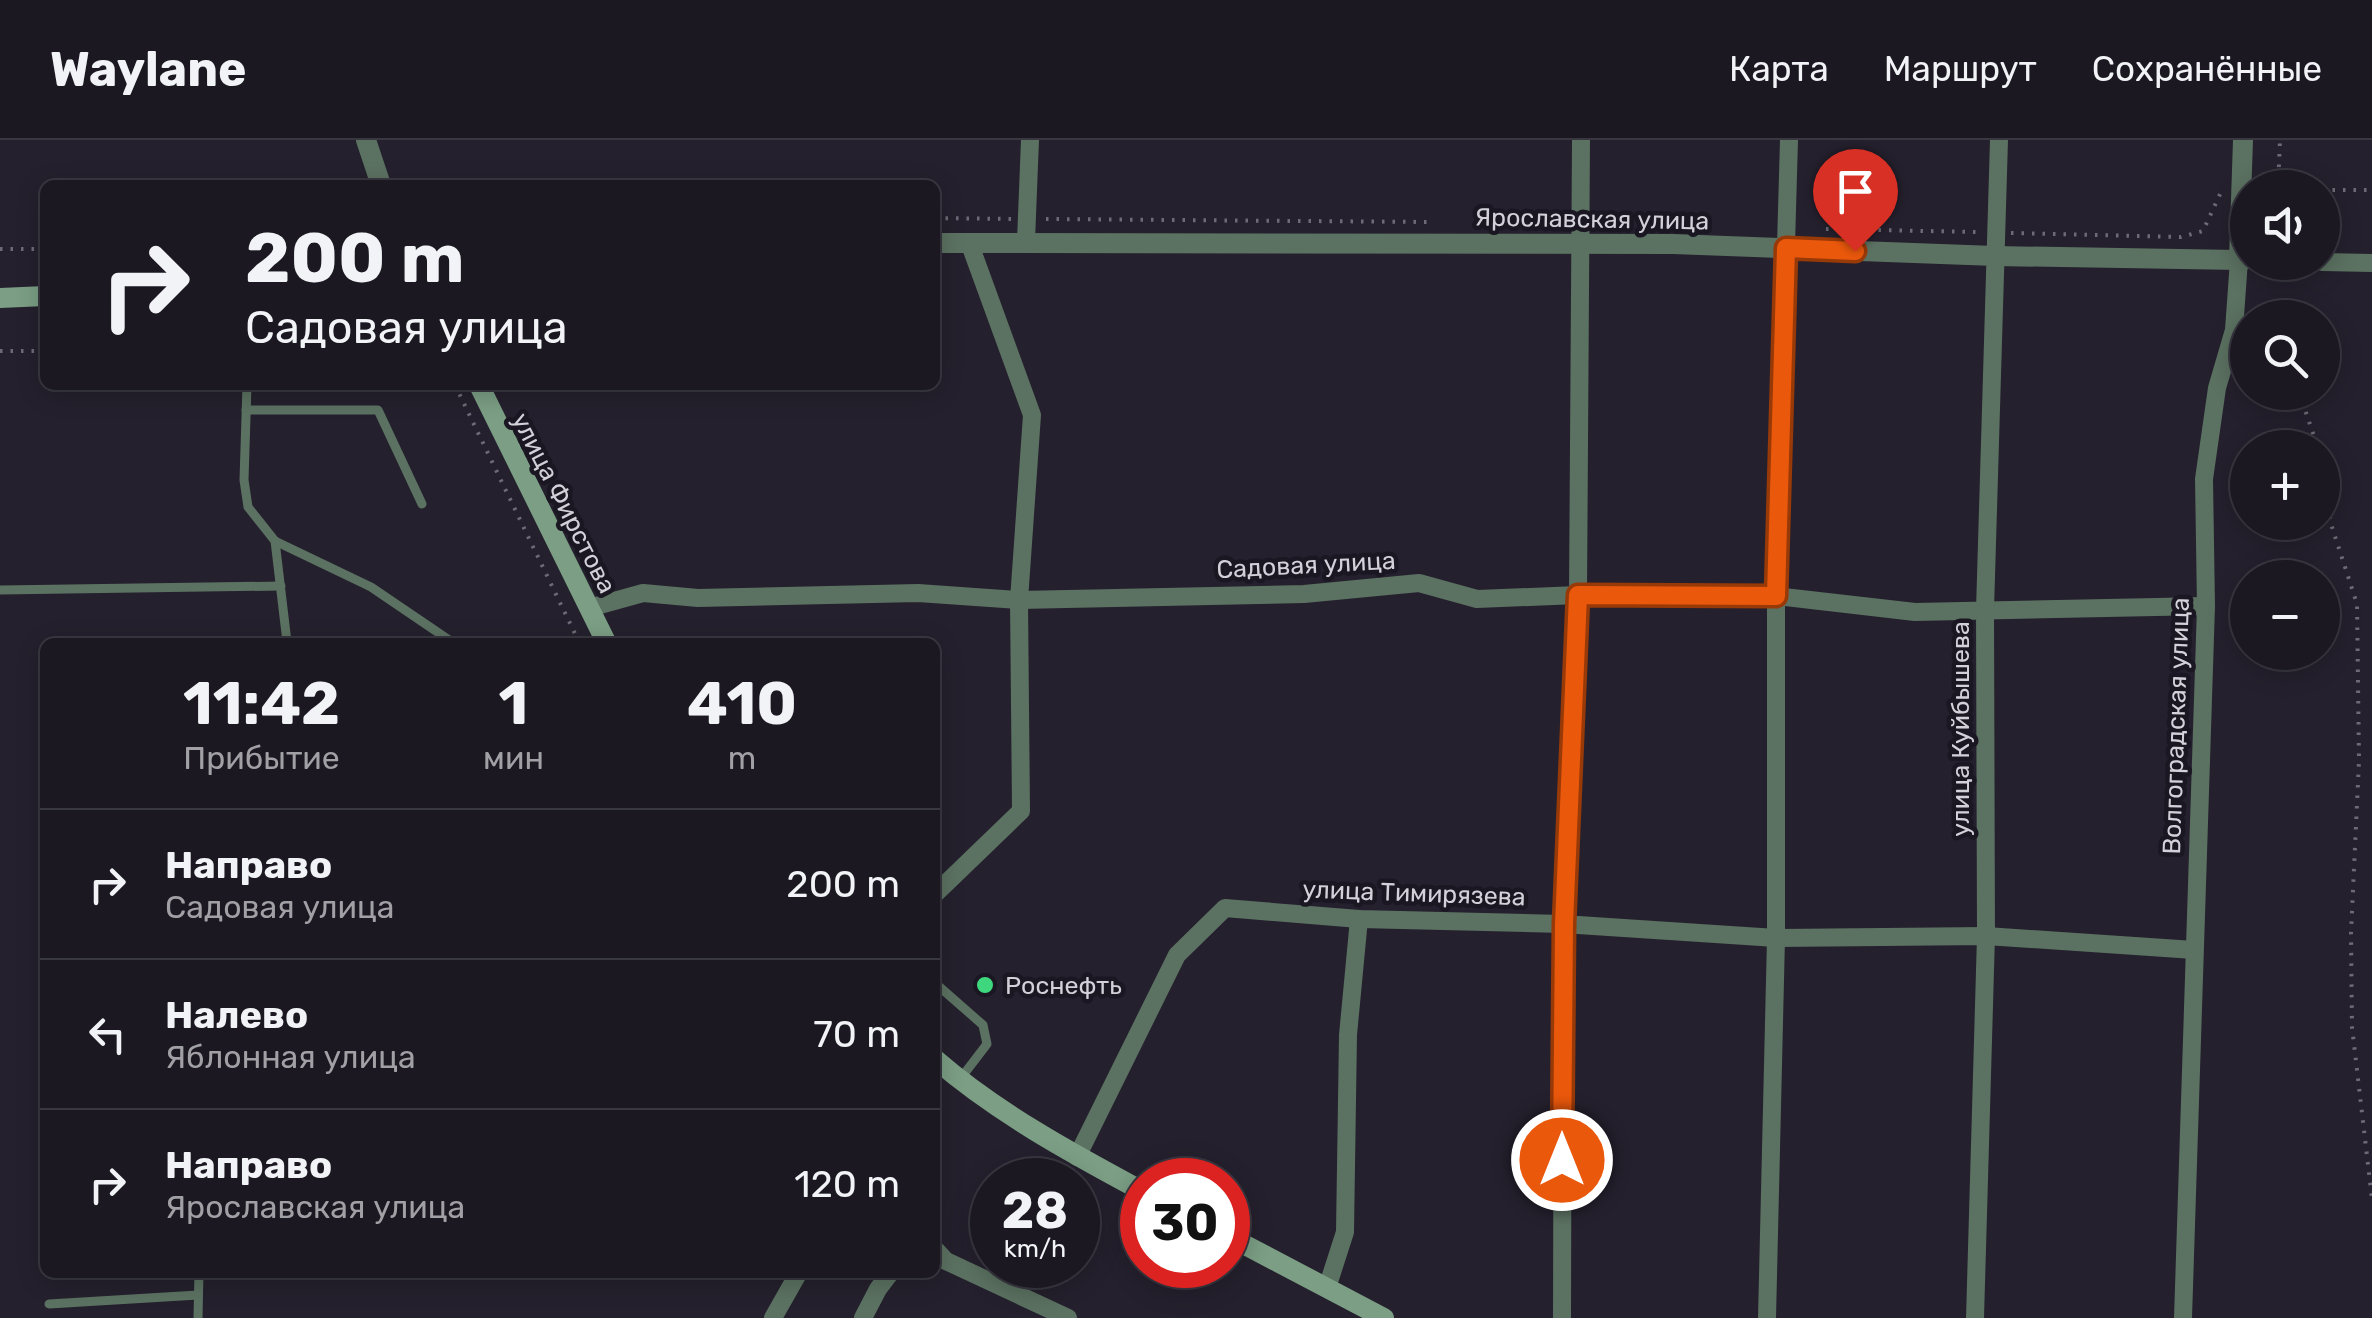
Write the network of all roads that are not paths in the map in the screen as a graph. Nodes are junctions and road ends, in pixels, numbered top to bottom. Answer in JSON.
{"nodes":[{"id":1,"x":366,"y":140,"type":"edge"},
{"id":2,"x":1030,"y":140,"type":"edge"},
{"id":3,"x":1581,"y":140,"type":"edge"},
{"id":4,"x":1789,"y":140,"type":"edge"},
{"id":5,"x":1999,"y":140,"type":"edge"},
{"id":6,"x":2243,"y":140,"type":"edge"},
{"id":7,"x":2242,"y":170,"type":"edge"},
{"id":8,"x":380,"y":180,"type":"edge"},
{"id":9,"x":1786,"y":238,"type":"junction"},
{"id":10,"x":969,"y":242,"type":"junction"},
{"id":11,"x":1026,"y":242,"type":"junction"},
{"id":12,"x":940,"y":243,"type":"edge"},
{"id":13,"x":1578,"y":243,"type":"junction"},
{"id":14,"x":1995,"y":256,"type":"junction"},
{"id":15,"x":2230,"y":260,"type":"edge"},
{"id":16,"x":2340,"y":262,"type":"edge"},
{"id":17,"x":2372,"y":263,"type":"edge"},
{"id":18,"x":2240,"y":280,"type":"edge"},
{"id":19,"x":40,"y":296,"type":"edge"},
{"id":20,"x":0,"y":298,"type":"edge"},
{"id":21,"x":247,"y":390,"type":"edge"},
{"id":22,"x":481,"y":390,"type":"edge"},
{"id":23,"x":246,"y":410,"type":"junction"},
{"id":24,"x":422,"y":504,"type":"dead end"},
{"id":25,"x":276,"y":541,"type":"junction"},
{"id":26,"x":281,"y":586,"type":"junction"},
{"id":27,"x":0,"y":590,"type":"edge"},
{"id":28,"x":1578,"y":595,"type":"junction"},
{"id":29,"x":1776,"y":596,"type":"junction"},
{"id":30,"x":1019,"y":600,"type":"junction"},
{"id":31,"x":2206,"y":606,"type":"junction"},
{"id":32,"x":589,"y":608,"type":"junction"},
{"id":33,"x":1985,"y":610,"type":"junction"},
{"id":34,"x":287,"y":638,"type":"edge"},
{"id":35,"x":446,"y":638,"type":"edge"},
{"id":36,"x":604,"y":638,"type":"edge"},
{"id":37,"x":940,"y":889,"type":"edge"},
{"id":38,"x":1359,"y":919,"type":"junction"},
{"id":39,"x":1564,"y":924,"type":"junction"},
{"id":40,"x":1986,"y":936,"type":"junction"},
{"id":41,"x":1776,"y":938,"type":"junction"},
{"id":42,"x":2194,"y":950,"type":"junction"},
{"id":43,"x":940,"y":987,"type":"edge"},
{"id":44,"x":940,"y":1066,"type":"edge"},
{"id":45,"x":960,"y":1080,"type":"junction"},
{"id":46,"x":1078,"y":1157,"type":"junction"},
{"id":47,"x":1120,"y":1179,"type":"edge"},
{"id":48,"x":1250,"y":1248,"type":"edge"},
{"id":49,"x":940,"y":1254,"type":"edge"},
{"id":50,"x":199,"y":1278,"type":"edge"},
{"id":51,"x":796,"y":1278,"type":"edge"},
{"id":52,"x":887,"y":1278,"type":"edge"},
{"id":53,"x":1327,"y":1288,"type":"junction"},
{"id":54,"x":198,"y":1295,"type":"junction"},
{"id":55,"x":50,"y":1304,"type":"dead end"},
{"id":56,"x":1354,"y":1310,"type":"edge"},
{"id":57,"x":198,"y":1318,"type":"edge"},
{"id":58,"x":773,"y":1318,"type":"edge"},
{"id":59,"x":863,"y":1318,"type":"edge"},
{"id":60,"x":1068,"y":1318,"type":"edge"},
{"id":61,"x":1384,"y":1318,"type":"edge"},
{"id":62,"x":1562,"y":1318,"type":"edge"},
{"id":63,"x":1767,"y":1318,"type":"edge"},
{"id":64,"x":1975,"y":1318,"type":"edge"},
{"id":65,"x":2183,"y":1318,"type":"edge"}],
"edges":[{"from":1,"to":8,"type":"street"},
{"from":2,"to":11,"type":"street"},
{"from":3,"to":13,"type":"street"},
{"from":4,"to":9,"type":"street"},
{"from":5,"to":14,"type":"street","name":"улица Куйбышева"},
{"from":6,"to":7,"type":"street","name":"Волгоградская улица"},
{"from":9,"to":13,"type":"street","name":"Ярославская улица"},
{"from":9,"to":14,"type":"street","name":"Ярославская улица"},
{"from":9,"to":29,"type":"street"},
{"from":10,"to":11,"type":"street","name":"Ярославская улица"},
{"from":10,"to":12,"type":"street","name":"Ярославская улица"},
{"from":10,"to":30,"type":"street"},
{"from":11,"to":13,"type":"street","name":"Ярославская улица"},
{"from":13,"to":28,"type":"street"},
{"from":14,"to":15,"type":"street","name":"Ярославская улица"},
{"from":14,"to":33,"type":"street","name":"улица Куйбышева"},
{"from":16,"to":17,"type":"street"},
{"from":18,"to":31,"type":"street","name":"Волгоградская улица"},
{"from":19,"to":20,"type":"main road"},
{"from":21,"to":23,"type":"lane"},
{"from":22,"to":32,"type":"main road","name":"улица Фирстова"},
{"from":23,"to":24,"type":"lane"},
{"from":23,"to":25,"type":"lane"},
{"from":25,"to":26,"type":"lane"},
{"from":25,"to":35,"type":"lane"},
{"from":26,"to":27,"type":"lane"},
{"from":26,"to":34,"type":"lane"},
{"from":28,"to":29,"type":"street","name":"Садовая улица"},
{"from":28,"to":30,"type":"street","name":"Садовая улица"},
{"from":28,"to":39,"type":"street"},
{"from":29,"to":33,"type":"street","name":"Садовая улица"},
{"from":29,"to":41,"type":"street"},
{"from":30,"to":32,"type":"street","name":"Садовая улица"},
{"from":30,"to":37,"type":"street"},
{"from":31,"to":33,"type":"street","name":"Садовая улица"},
{"from":31,"to":42,"type":"street","name":"Волгоградская улица"},
{"from":32,"to":36,"type":"main road","name":"улица Фирстова"},
{"from":33,"to":40,"type":"street","name":"улица Куйбышева"},
{"from":38,"to":39,"type":"street","name":"улица Тимирязева"},
{"from":38,"to":46,"type":"street","name":"улица Тимирязева"},
{"from":38,"to":53,"type":"street"},
{"from":39,"to":41,"type":"street","name":"улица Тимирязева"},
{"from":39,"to":62,"type":"street"},
{"from":40,"to":41,"type":"street","name":"улица Тимирязева"},
{"from":40,"to":42,"type":"street","name":"улица Тимирязева"},
{"from":40,"to":64,"type":"street","name":"улица Куйбышева"},
{"from":41,"to":63,"type":"street"},
{"from":42,"to":65,"type":"street","name":"Волгоградская улица"},
{"from":43,"to":45,"type":"lane"},
{"from":44,"to":45,"type":"main road"},
{"from":45,"to":46,"type":"main road"},
{"from":46,"to":47,"type":"main road"},
{"from":48,"to":53,"type":"main road"},
{"from":49,"to":60,"type":"street"},
{"from":50,"to":54,"type":"lane"},
{"from":51,"to":58,"type":"street"},
{"from":52,"to":59,"type":"street"},
{"from":53,"to":56,"type":"main road"},
{"from":54,"to":55,"type":"lane"},
{"from":54,"to":57,"type":"lane"},
{"from":56,"to":61,"type":"main road"}]}
